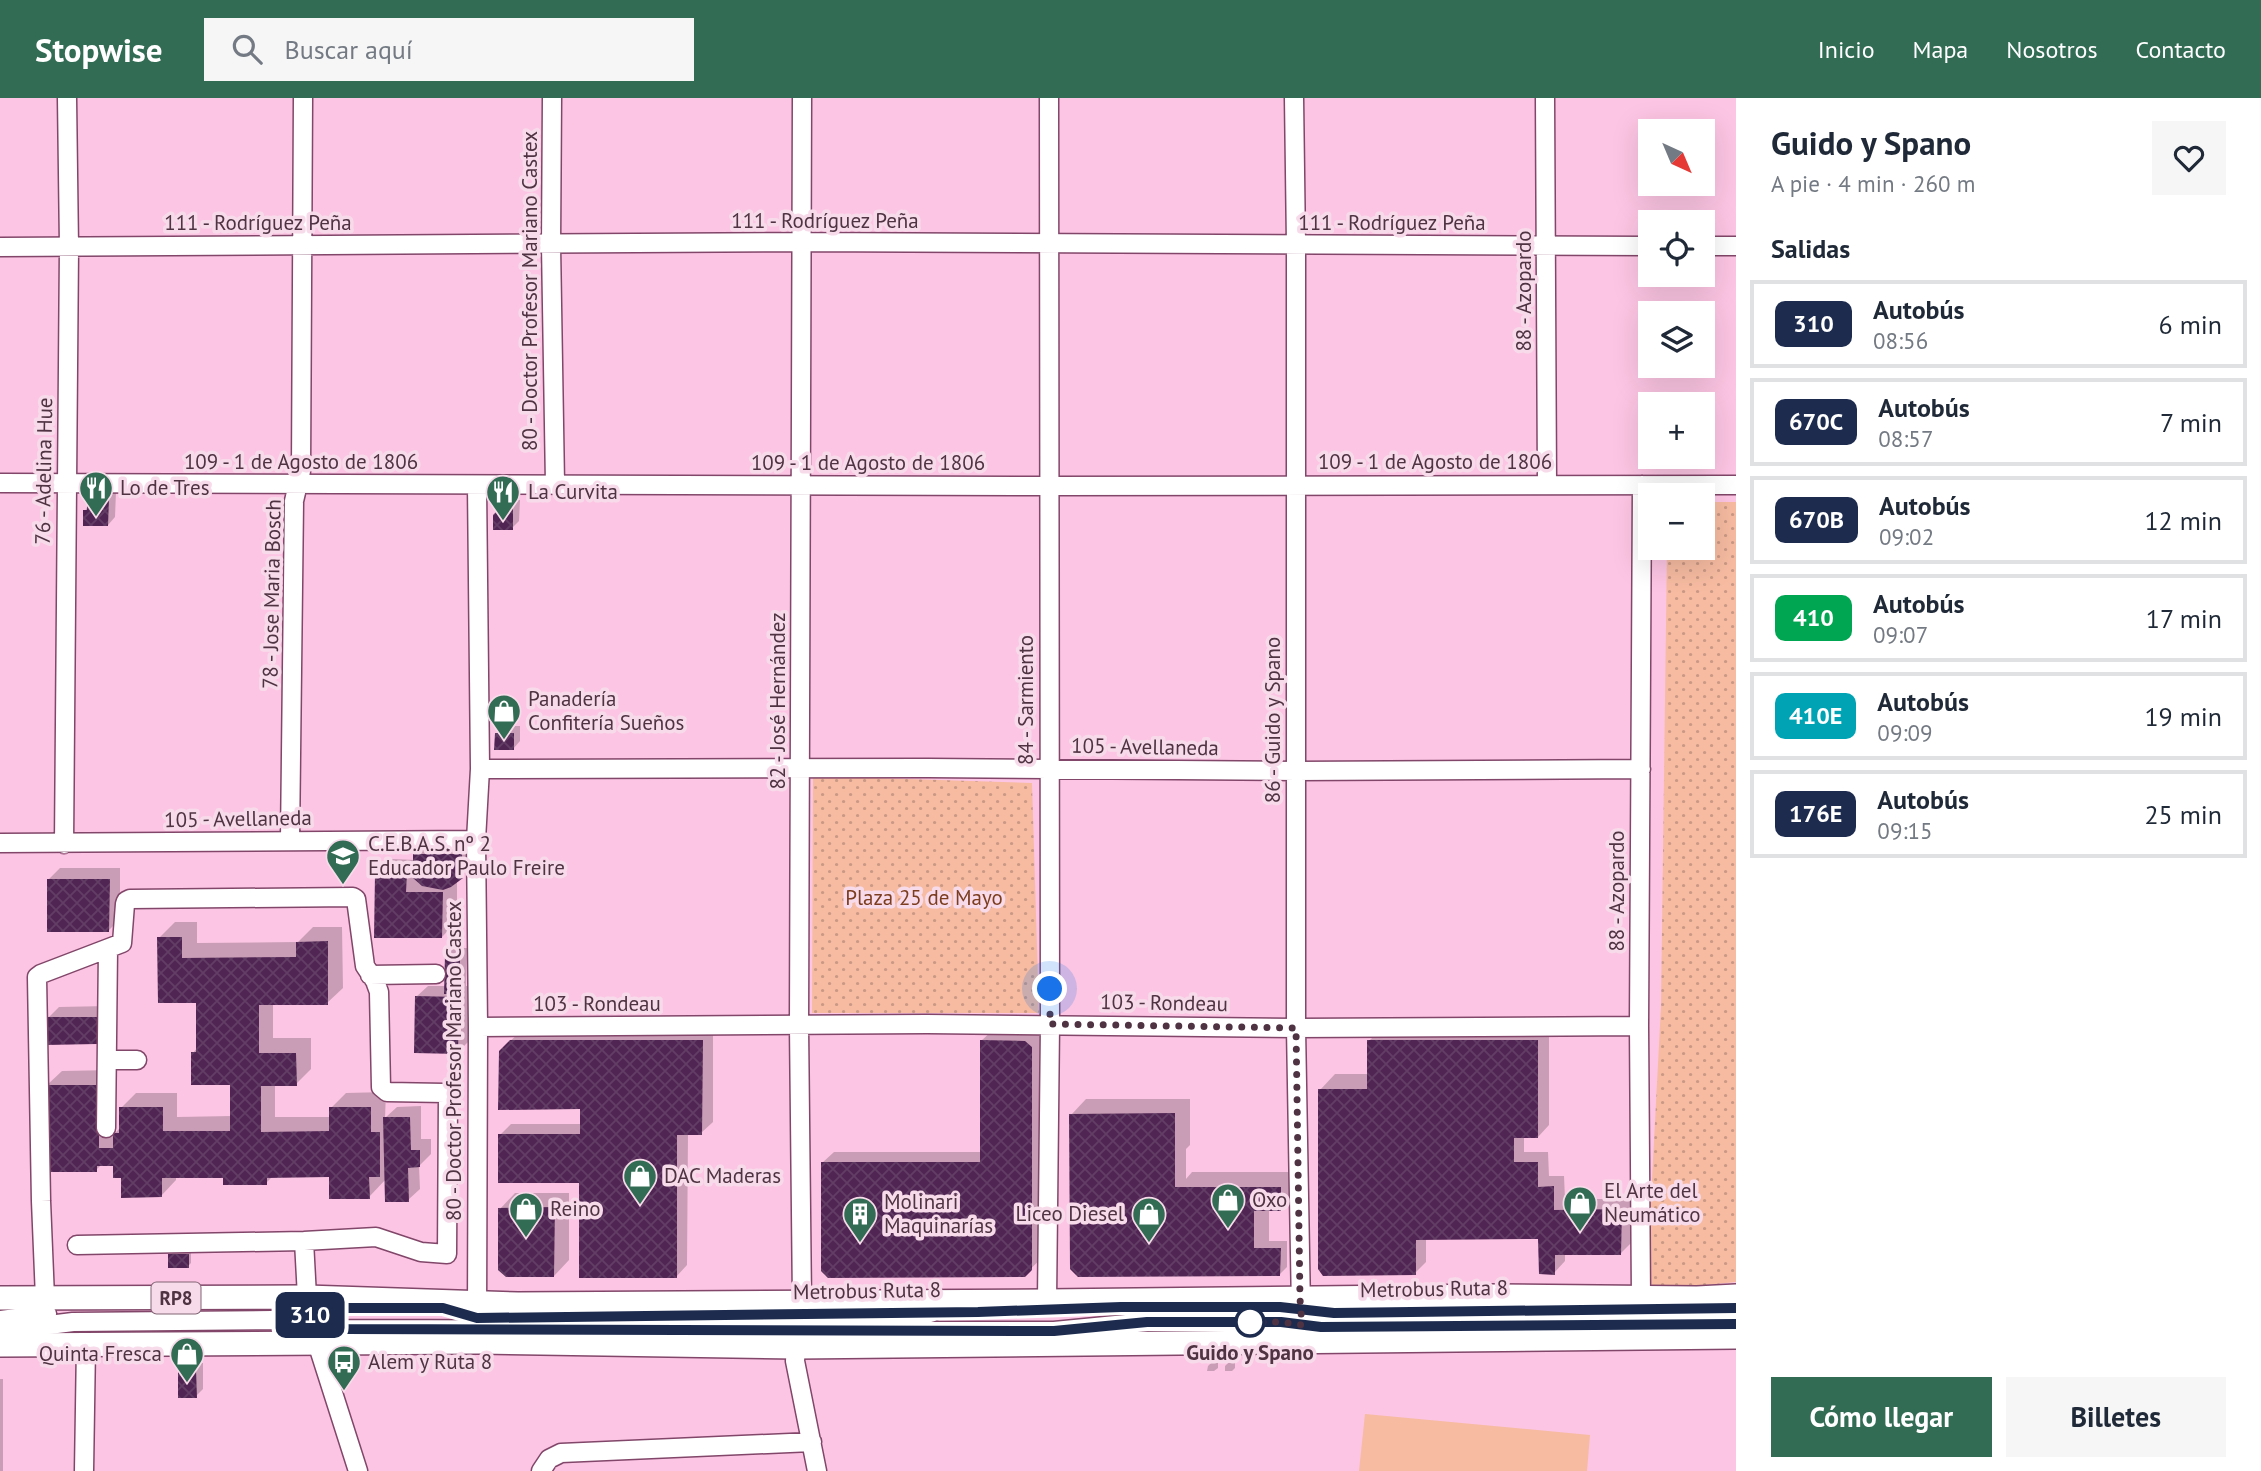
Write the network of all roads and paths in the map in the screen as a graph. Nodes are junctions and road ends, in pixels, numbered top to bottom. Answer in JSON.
{"nodes":[{"id":1,"x":67,"y":98,"type":"edge"},
{"id":2,"x":303,"y":98,"type":"edge"},
{"id":3,"x":552,"y":98,"type":"edge"},
{"id":4,"x":802,"y":98,"type":"edge"},
{"id":5,"x":1049,"y":98,"type":"edge"},
{"id":6,"x":1294,"y":98,"type":"edge"},
{"id":7,"x":1545,"y":98,"type":"edge"},
{"id":8,"x":802,"y":242,"type":"junction"},
{"id":9,"x":551,"y":245,"type":"junction"},
{"id":10,"x":1048,"y":245,"type":"junction"},
{"id":11,"x":1296,"y":245,"type":"junction"},
{"id":12,"x":304,"y":246,"type":"junction"},
{"id":13,"x":1638,"y":246,"type":"edge"},
{"id":14,"x":1715,"y":246,"type":"edge"},
{"id":15,"x":1736,"y":246,"type":"edge"},
{"id":16,"x":0,"y":247,"type":"edge"},
{"id":17,"x":69,"y":247,"type":"junction"},
{"id":18,"x":1547,"y":247,"type":"junction"},
{"id":19,"x":0,"y":483,"type":"edge"},
{"id":20,"x":66,"y":483,"type":"junction"},
{"id":21,"x":555,"y":484,"type":"junction"},
{"id":22,"x":1546,"y":484,"type":"junction"},
{"id":23,"x":298,"y":485,"type":"junction"},
{"id":24,"x":477,"y":485,"type":"junction"},
{"id":25,"x":800,"y":485,"type":"junction"},
{"id":26,"x":1295,"y":485,"type":"junction"},
{"id":27,"x":1638,"y":485,"type":"edge"},
{"id":28,"x":1715,"y":485,"type":"edge"},
{"id":29,"x":1736,"y":485,"type":"edge"},
{"id":30,"x":1048,"y":486,"type":"junction"},
{"id":31,"x":1642,"y":560,"type":"edge"},
{"id":32,"x":802,"y":767,"type":"junction"},
{"id":33,"x":1049,"y":768,"type":"junction"},
{"id":34,"x":480,"y":769,"type":"junction"},
{"id":35,"x":1641,"y":769,"type":"junction"},
{"id":36,"x":1296,"y":771,"type":"junction"},
{"id":37,"x":290,"y":840,"type":"junction"},
{"id":38,"x":476,"y":841,"type":"junction"},
{"id":39,"x":0,"y":843,"type":"edge"},
{"id":40,"x":64,"y":844,"type":"junction"},
{"id":41,"x":108,"y":949,"type":"junction"},
{"id":42,"x":436,"y":974,"type":"dead end"},
{"id":43,"x":370,"y":975,"type":"junction"},
{"id":44,"x":1050,"y":1024,"type":"junction"},
{"id":45,"x":799,"y":1026,"type":"junction"},
{"id":46,"x":1639,"y":1026,"type":"junction"},
{"id":47,"x":478,"y":1027,"type":"junction"},
{"id":48,"x":1296,"y":1028,"type":"junction"},
{"id":49,"x":107,"y":1060,"type":"junction"},
{"id":50,"x":137,"y":1060,"type":"dead end"},
{"id":51,"x":106,"y":1128,"type":"dead end"},
{"id":52,"x":304,"y":1241,"type":"junction"},
{"id":53,"x":77,"y":1245,"type":"dead end"},
{"id":54,"x":1736,"y":1296,"type":"edge"},
{"id":55,"x":0,"y":1298,"type":"edge"},
{"id":56,"x":45,"y":1298,"type":"junction"},
{"id":57,"x":1641,"y":1298,"type":"junction"},
{"id":58,"x":1047,"y":1301,"type":"junction"},
{"id":59,"x":802,"y":1303,"type":"junction"},
{"id":60,"x":1736,"y":1308,"type":"edge"},
{"id":61,"x":311,"y":1318,"type":"junction"},
{"id":62,"x":1301,"y":1319,"type":"junction"},
{"id":63,"x":0,"y":1320,"type":"edge"},
{"id":64,"x":478,"y":1323,"type":"junction"},
{"id":65,"x":1736,"y":1324,"type":"edge"},
{"id":66,"x":1532,"y":1327,"type":"junction"},
{"id":67,"x":0,"y":1331,"type":"edge"},
{"id":68,"x":1736,"y":1337,"type":"edge"},
{"id":69,"x":1664,"y":1339,"type":"junction"},
{"id":70,"x":0,"y":1345,"type":"edge"},
{"id":71,"x":86,"y":1345,"type":"junction"},
{"id":72,"x":796,"y":1347,"type":"junction"},
{"id":73,"x":812,"y":1442,"type":"junction"},
{"id":74,"x":84,"y":1471,"type":"edge"},
{"id":75,"x":358,"y":1471,"type":"edge"},
{"id":76,"x":541,"y":1471,"type":"edge"},
{"id":77,"x":817,"y":1471,"type":"edge"}],
"edges":[{"from":1,"to":17,"type":"street","name":"76 - Adelina Hue"},
{"from":2,"to":12,"type":"street","name":"78 - Jose Maria Bosch"},
{"from":3,"to":9,"type":"street","name":"80 - Doctor Profesor Mariano Castex"},
{"from":4,"to":8,"type":"street","name":"82 - José Hernández"},
{"from":5,"to":10,"type":"street","name":"84 - Sarmiento"},
{"from":6,"to":11,"type":"street","name":"86 - Guido y Spano"},
{"from":7,"to":18,"type":"street","name":"88 - Azopardo"},
{"from":8,"to":9,"type":"street","name":"111 - Rodríguez Peña"},
{"from":8,"to":10,"type":"street","name":"111 - Rodríguez Peña"},
{"from":8,"to":25,"type":"street","name":"82 - José Hernández"},
{"from":9,"to":12,"type":"street","name":"111 - Rodríguez Peña"},
{"from":9,"to":21,"type":"street","name":"80 - Doctor Profesor Mariano Castex"},
{"from":10,"to":11,"type":"street","name":"111 - Rodríguez Peña"},
{"from":10,"to":30,"type":"street","name":"84 - Sarmiento"},
{"from":11,"to":18,"type":"street","name":"111 - Rodríguez Peña"},
{"from":11,"to":26,"type":"street","name":"86 - Guido y Spano"},
{"from":12,"to":17,"type":"street","name":"111 - Rodríguez Peña"},
{"from":12,"to":23,"type":"street","name":"78 - Jose Maria Bosch"},
{"from":13,"to":18,"type":"street","name":"111 - Rodríguez Peña"},
{"from":14,"to":15,"type":"street"},
{"from":16,"to":17,"type":"street","name":"111 - Rodríguez Peña"},
{"from":17,"to":20,"type":"street","name":"76 - Adelina Hue"},
{"from":18,"to":22,"type":"street","name":"88 - Azopardo"},
{"from":19,"to":20,"type":"street","name":"109 - 1 de Agosto de 1806"},
{"from":20,"to":23,"type":"street","name":"109 - 1 de Agosto de 1806"},
{"from":20,"to":40,"type":"street","name":"76 - Adelina Hue"},
{"from":21,"to":24,"type":"street","name":"109 - 1 de Agosto de 1806"},
{"from":21,"to":25,"type":"street","name":"109 - 1 de Agosto de 1806"},
{"from":22,"to":26,"type":"street","name":"109 - 1 de Agosto de 1806"},
{"from":22,"to":27,"type":"street","name":"109 - 1 de Agosto de 1806"},
{"from":23,"to":24,"type":"street","name":"109 - 1 de Agosto de 1806"},
{"from":23,"to":37,"type":"street","name":"78 - Jose Maria Bosch"},
{"from":24,"to":34,"type":"street","name":"80 - Doctor Profesor Mariano Castex"},
{"from":25,"to":30,"type":"street","name":"109 - 1 de Agosto de 1806"},
{"from":25,"to":32,"type":"street","name":"82 - José Hernández"},
{"from":26,"to":30,"type":"street","name":"109 - 1 de Agosto de 1806"},
{"from":26,"to":36,"type":"street","name":"86 - Guido y Spano"},
{"from":28,"to":29,"type":"street","name":"109 - 1 de Agosto de 1806"},
{"from":30,"to":33,"type":"street","name":"84 - Sarmiento"},
{"from":31,"to":35,"type":"street","name":"88 - Azopardo"},
{"from":32,"to":33,"type":"street","name":"105 - Avellaneda"},
{"from":32,"to":34,"type":"street","name":"105 - Avellaneda"},
{"from":32,"to":45,"type":"street","name":"82 - José Hernández"},
{"from":33,"to":36,"type":"street","name":"105 - Avellaneda"},
{"from":33,"to":44,"type":"street","name":"84 - Sarmiento"},
{"from":34,"to":38,"type":"street","name":"80 - Doctor Profesor Mariano Castex"},
{"from":35,"to":36,"type":"street","name":"105 - Avellaneda"},
{"from":35,"to":46,"type":"street","name":"88 - Azopardo"},
{"from":36,"to":48,"type":"street","name":"86 - Guido y Spano"},
{"from":37,"to":38,"type":"street","name":"105 - Avellaneda"},
{"from":37,"to":40,"type":"street","name":"105 - Avellaneda"},
{"from":38,"to":47,"type":"street","name":"80 - Doctor Profesor Mariano Castex"},
{"from":39,"to":40,"type":"street","name":"105 - Avellaneda"},
{"from":41,"to":43,"type":"street"},
{"from":41,"to":49,"type":"street"},
{"from":41,"to":56,"type":"street"},
{"from":42,"to":43,"type":"street"},
{"from":43,"to":52,"type":"street"},
{"from":44,"to":45,"type":"street","name":"103 - Rondeau"},
{"from":44,"to":48,"type":"street","name":"103 - Rondeau"},
{"from":44,"to":58,"type":"street","name":"84 - Sarmiento"},
{"from":45,"to":47,"type":"street","name":"103 - Rondeau"},
{"from":45,"to":59,"type":"street","name":"82 - José Hernández"},
{"from":46,"to":48,"type":"street","name":"103 - Rondeau"},
{"from":46,"to":57,"type":"street","name":"88 - Azopardo"},
{"from":47,"to":64,"type":"street","name":"80 - Doctor Profesor Mariano Castex"},
{"from":48,"to":62,"type":"street","name":"86 - Guido y Spano"},
{"from":49,"to":50,"type":"street"},
{"from":49,"to":51,"type":"street"},
{"from":52,"to":53,"type":"street"},
{"from":52,"to":61,"type":"street"},
{"from":54,"to":57,"type":"main road","number":"RP8"},
{"from":55,"to":56,"type":"main road","number":"RP8"},
{"from":56,"to":61,"type":"main road","number":"RP8"},
{"from":57,"to":62,"type":"main road","number":"RP8"},
{"from":58,"to":59,"type":"main road","number":"RP8"},
{"from":58,"to":62,"type":"main road","number":"RP8"},
{"from":59,"to":64,"type":"main road","number":"RP8"},
{"from":60,"to":62,"type":"street","name":"Metrobus Ruta 8"},
{"from":61,"to":63,"type":"street"},
{"from":61,"to":64,"type":"main road","number":"RP8"},
{"from":61,"to":64,"type":"main road","number":"RP8"},
{"from":61,"to":67,"type":"street"},
{"from":61,"to":71,"type":"main road","number":"RP8"},
{"from":61,"to":75,"type":"street"},
{"from":62,"to":64,"type":"street","name":"Metrobus Ruta 8"},
{"from":62,"to":66,"type":"street","name":"Metrobus Ruta 8"},
{"from":62,"to":69,"type":"main road","number":"RP8"},
{"from":62,"to":72,"type":"main road","number":"RP8"},
{"from":64,"to":72,"type":"main road","number":"RP8"},
{"from":65,"to":66,"type":"street","name":"Metrobus Ruta 8"},
{"from":66,"to":69,"type":"street","name":"Metrobus Ruta 8"},
{"from":68,"to":69,"type":"main road","number":"RP8"},
{"from":70,"to":71,"type":"main road","number":"RP8"},
{"from":71,"to":74,"type":"street"},
{"from":72,"to":73,"type":"street"},
{"from":73,"to":76,"type":"street"},
{"from":73,"to":77,"type":"street"}]}
